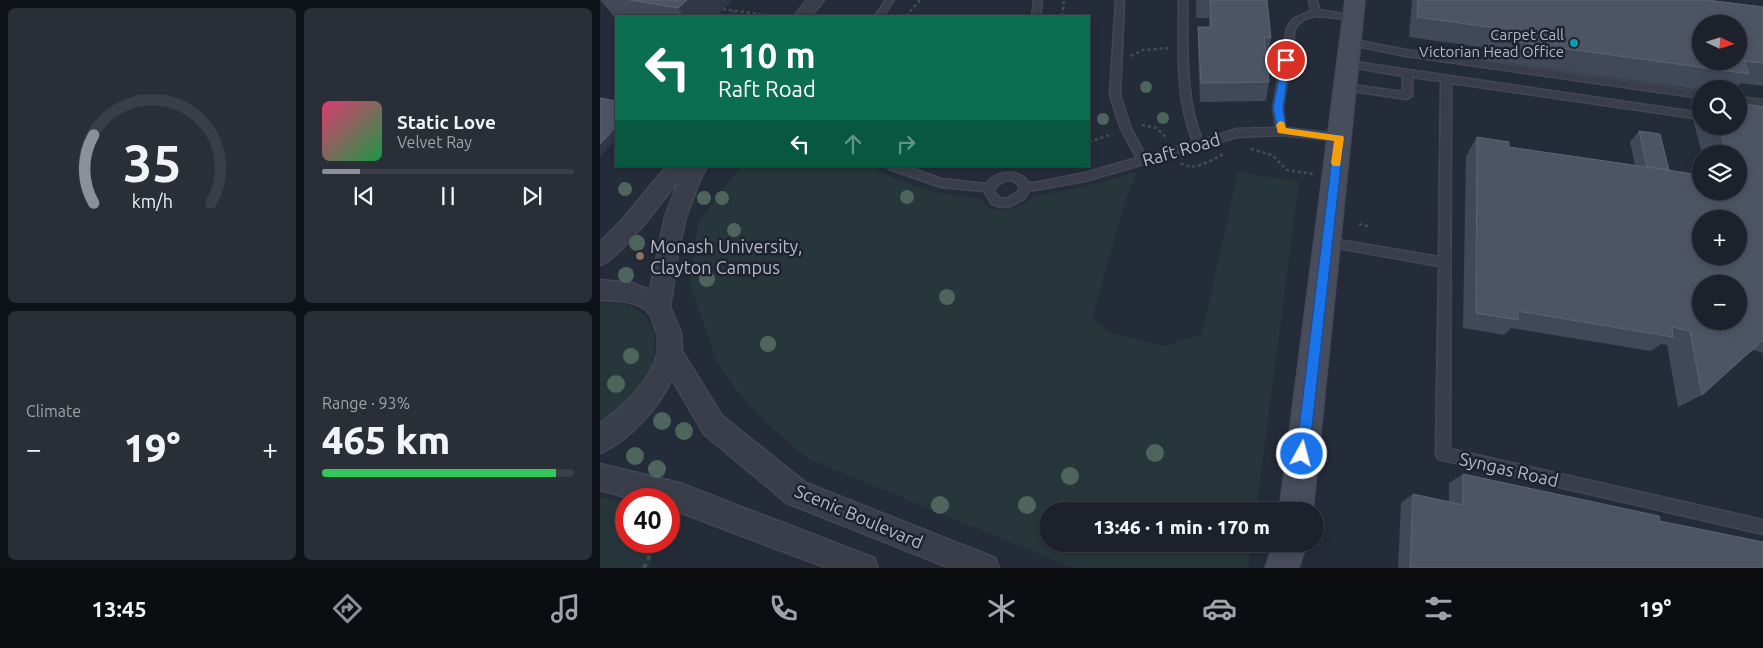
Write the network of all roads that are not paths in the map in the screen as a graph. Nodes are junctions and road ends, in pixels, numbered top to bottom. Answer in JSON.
{"nodes":[{"id":1,"x":816,"y":0,"type":"edge"},
{"id":2,"x":828,"y":0,"type":"edge"},
{"id":3,"x":890,"y":0,"type":"edge"},
{"id":4,"x":1038,"y":0,"type":"edge"},
{"id":5,"x":1120,"y":0,"type":"edge"},
{"id":6,"x":1183,"y":0,"type":"edge"},
{"id":7,"x":1313,"y":0,"type":"edge"},
{"id":8,"x":1315,"y":12,"type":"junction"},
{"id":9,"x":803,"y":15,"type":"edge"},
{"id":10,"x":816,"y":15,"type":"edge"},
{"id":11,"x":880,"y":15,"type":"edge"},
{"id":12,"x":1036,"y":15,"type":"edge"},
{"id":13,"x":1350,"y":42,"type":"edge"},
{"id":14,"x":1408,"y":73,"type":"junction"},
{"id":15,"x":1446,"y":79,"type":"junction"},
{"id":16,"x":1692,"y":94,"type":"edge"},
{"id":17,"x":1747,"y":101,"type":"edge"},
{"id":18,"x":1763,"y":103,"type":"edge"},
{"id":19,"x":1692,"y":115,"type":"edge"},
{"id":20,"x":1281,"y":131,"type":"junction"},
{"id":21,"x":1339,"y":138,"type":"junction"},
{"id":22,"x":1198,"y":143,"type":"junction"},
{"id":23,"x":1143,"y":160,"type":"junction"},
{"id":24,"x":677,"y":167,"type":"edge"},
{"id":25,"x":697,"y":167,"type":"edge"},
{"id":26,"x":897,"y":167,"type":"edge"},
{"id":27,"x":1010,"y":171,"type":"edge"},
{"id":28,"x":990,"y":188,"type":"junction"},
{"id":29,"x":1025,"y":188,"type":"junction"},
{"id":30,"x":1327,"y":242,"type":"junction"},
{"id":31,"x":600,"y":256,"type":"edge"},
{"id":32,"x":1444,"y":262,"type":"junction"},
{"id":33,"x":600,"y":290,"type":"edge"},
{"id":34,"x":659,"y":307,"type":"junction"},
{"id":35,"x":670,"y":353,"type":"junction"},
{"id":36,"x":600,"y":440,"type":"edge"},
{"id":37,"x":600,"y":477,"type":"edge"},
{"id":38,"x":1297,"y":502,"type":"edge"},
{"id":39,"x":1763,"y":527,"type":"edge"},
{"id":40,"x":1288,"y":552,"type":"edge"},
{"id":41,"x":1291,"y":552,"type":"edge"},
{"id":42,"x":977,"y":566,"type":"edge"},
{"id":43,"x":864,"y":568,"type":"edge"},
{"id":44,"x":1282,"y":568,"type":"edge"},
{"id":45,"x":1291,"y":568,"type":"edge"}],
"edges":[{"from":1,"to":9,"type":"street"},
{"from":2,"to":10,"type":"street"},
{"from":3,"to":11,"type":"lane"},
{"from":4,"to":12,"type":"lane"},
{"from":5,"to":23,"type":"lane"},
{"from":6,"to":22,"type":"lane"},
{"from":7,"to":8,"type":"lane"},
{"from":8,"to":13,"type":"lane"},
{"from":8,"to":20,"type":"lane"},
{"from":13,"to":14,"type":"lane"},
{"from":13,"to":14,"type":"lane"},
{"from":13,"to":16,"type":"lane"},
{"from":13,"to":21,"type":"street"},
{"from":14,"to":15,"type":"lane"},
{"from":15,"to":19,"type":"lane"},
{"from":15,"to":32,"type":"lane","name":"Syngas Road"},
{"from":17,"to":18,"type":"lane"},
{"from":20,"to":21,"type":"lane","name":"Raft Road"},
{"from":20,"to":22,"type":"lane","name":"Raft Road"},
{"from":21,"to":30,"type":"street"},
{"from":22,"to":23,"type":"lane","name":"Raft Road"},
{"from":23,"to":29,"type":"lane","name":"Raft Road"},
{"from":24,"to":31,"type":"street"},
{"from":25,"to":34,"type":"street"},
{"from":26,"to":28,"type":"lane"},
{"from":27,"to":28,"type":"lane"},
{"from":27,"to":29,"type":"lane"},
{"from":28,"to":29,"type":"lane","name":"Raft Road"},
{"from":30,"to":32,"type":"lane"},
{"from":30,"to":38,"type":"street"},
{"from":32,"to":39,"type":"lane","name":"Syngas Road"},
{"from":33,"to":34,"type":"street"},
{"from":34,"to":35,"type":"street"},
{"from":35,"to":36,"type":"street"},
{"from":35,"to":42,"type":"street","name":"Scenic Boulevard"},
{"from":37,"to":43,"type":"street"},
{"from":40,"to":44,"type":"street"},
{"from":41,"to":45,"type":"street"}]}
